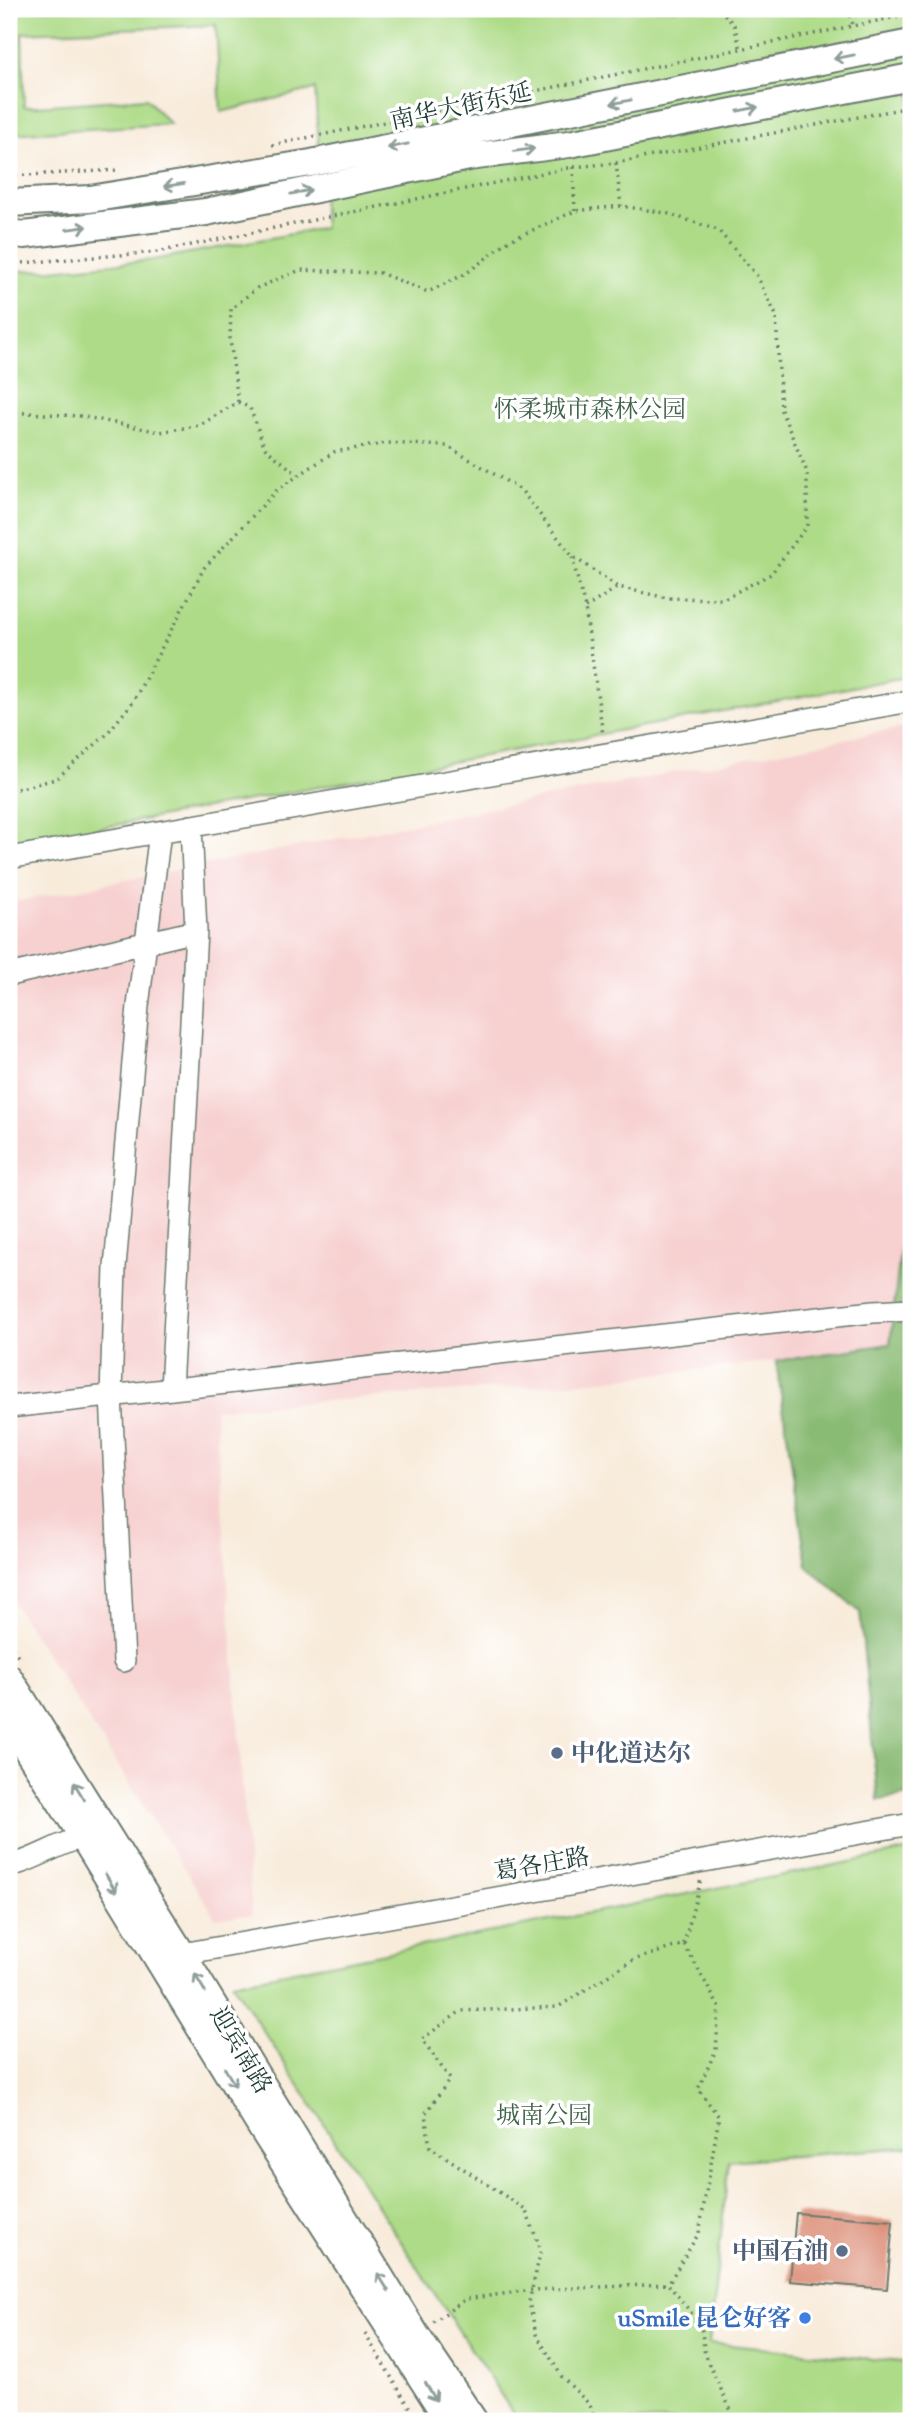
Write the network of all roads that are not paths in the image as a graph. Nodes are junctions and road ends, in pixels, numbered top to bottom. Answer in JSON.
{"nodes":[{"id":1,"x":911,"y":43,"type":"edge"},
{"id":2,"x":911,"y":78,"type":"edge"},
{"id":3,"x":9,"y":203,"type":"edge"},
{"id":4,"x":9,"y":233,"type":"edge"},
{"id":5,"x":911,"y":701,"type":"edge"},
{"id":6,"x":191,"y":826,"type":"junction"},
{"id":7,"x":160,"y":832,"type":"junction"},
{"id":8,"x":9,"y":858,"type":"edge"},
{"id":9,"x":196,"y":931,"type":"junction"},
{"id":10,"x":146,"y":941,"type":"junction"},
{"id":11,"x":9,"y":975,"type":"edge"},
{"id":12,"x":911,"y":1310,"type":"edge"},
{"id":13,"x":170,"y":1389,"type":"junction"},
{"id":14,"x":111,"y":1396,"type":"junction"},
{"id":15,"x":9,"y":1407,"type":"edge"},
{"id":16,"x":124,"y":1661,"type":"dead end"},
{"id":17,"x":9,"y":1678,"type":"edge"},
{"id":18,"x":9,"y":1722,"type":"edge"},
{"id":19,"x":911,"y":1824,"type":"edge"},
{"id":20,"x":83,"y":1837,"type":"junction"},
{"id":21,"x":9,"y":1866,"type":"edge"},
{"id":22,"x":182,"y":1954,"type":"junction"},
{"id":23,"x":449,"y":2421,"type":"edge"},
{"id":24,"x":474,"y":2421,"type":"edge"}],
"edges":[{"from":1,"to":3,"type":"main road","name":"南华大街东延","one_way":true},
{"from":4,"to":2,"type":"main road","name":"南华大街东延","one_way":true},
{"from":5,"to":6,"type":"street"},
{"from":6,"to":7,"type":"street"},
{"from":6,"to":9,"type":"street"},
{"from":7,"to":8,"type":"street"},
{"from":7,"to":10,"type":"street"},
{"from":9,"to":10,"type":"street"},
{"from":9,"to":13,"type":"street"},
{"from":10,"to":11,"type":"street"},
{"from":10,"to":14,"type":"street"},
{"from":12,"to":13,"type":"street"},
{"from":13,"to":14,"type":"street"},
{"from":14,"to":15,"type":"street"},
{"from":14,"to":16,"type":"street"},
{"from":22,"to":17,"type":"main road","name":"迎宾南路","one_way":true},
{"from":18,"to":20,"type":"main road","name":"迎宾南路"},
{"from":19,"to":22,"type":"street","name":"葛各庄路"},
{"from":20,"to":21,"type":"street"},
{"from":20,"to":23,"type":"main road","name":"迎宾南路","one_way":true},
{"from":24,"to":22,"type":"main road","name":"迎宾南路","one_way":true}]}
